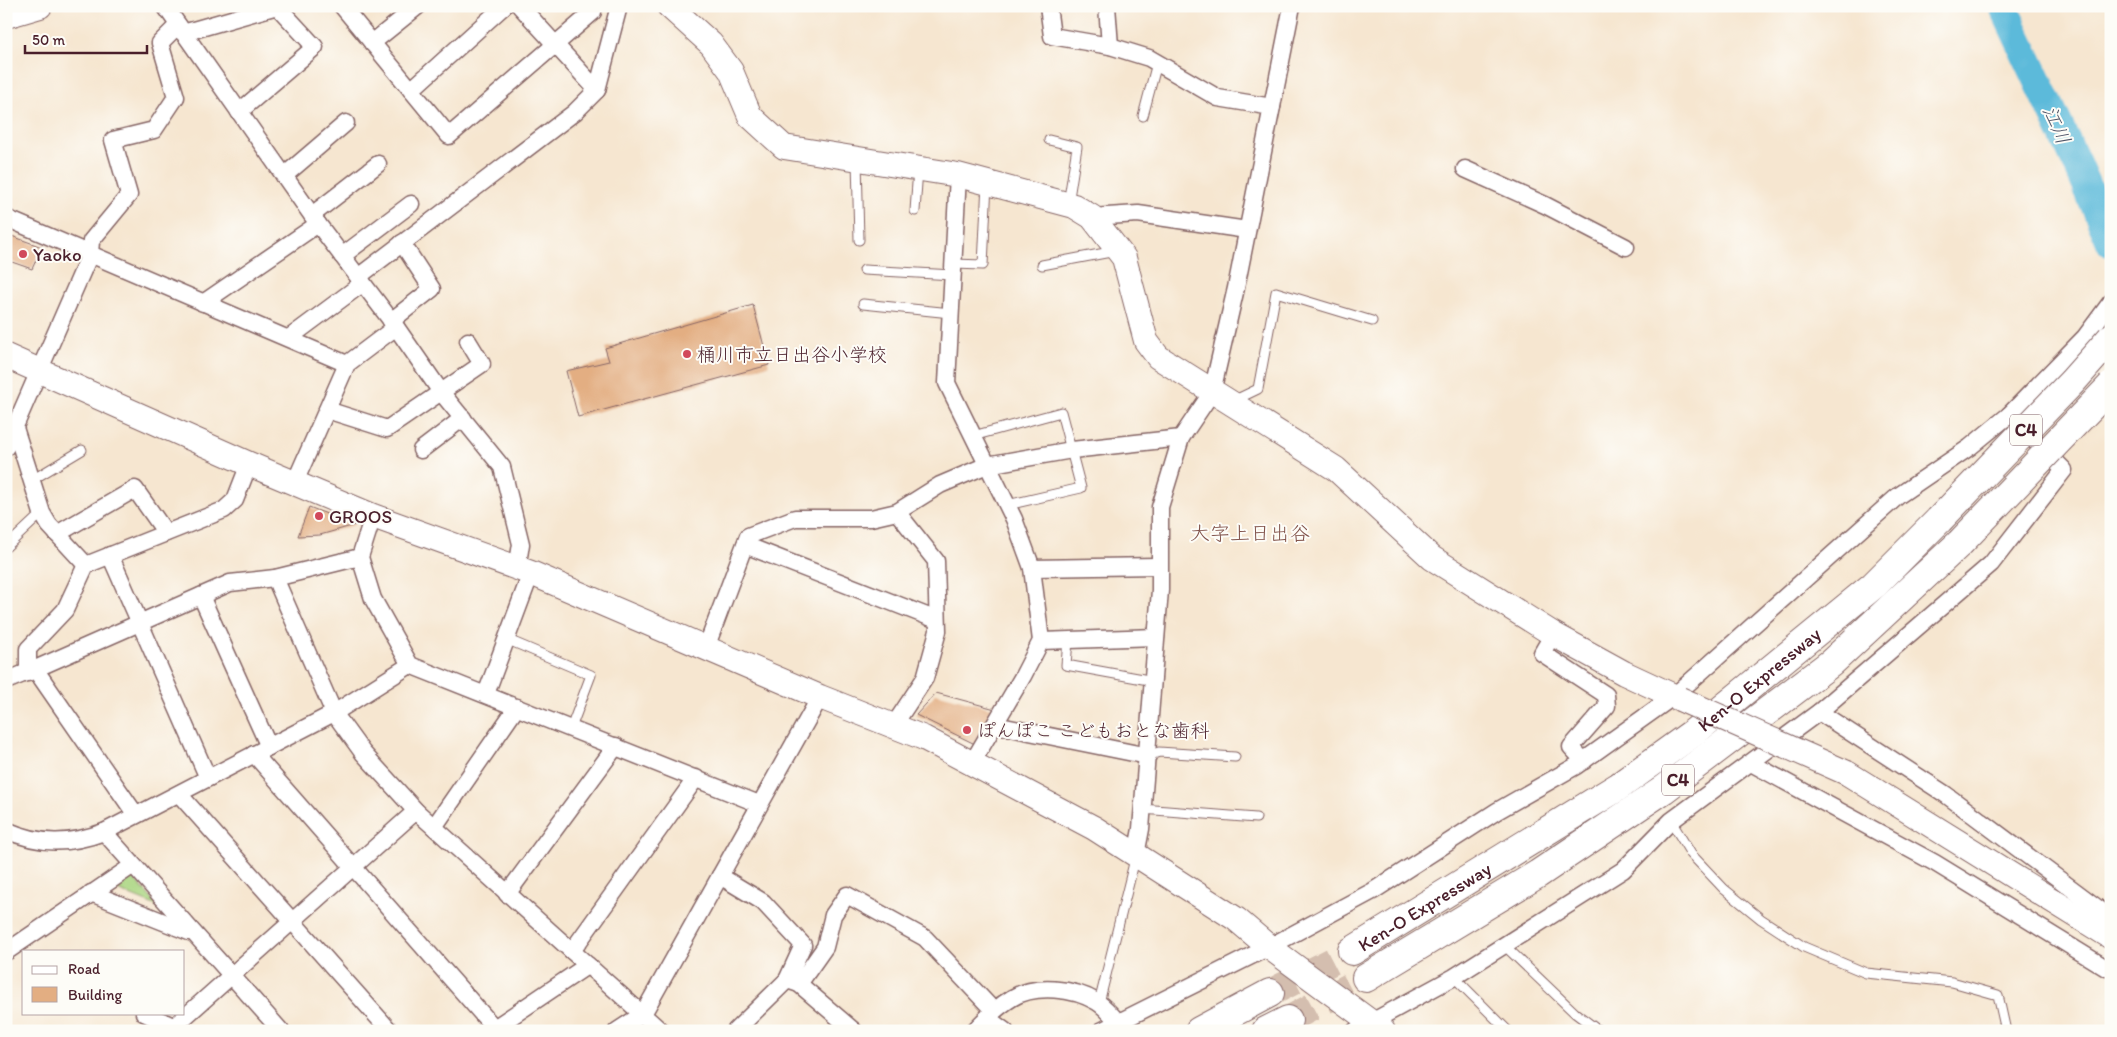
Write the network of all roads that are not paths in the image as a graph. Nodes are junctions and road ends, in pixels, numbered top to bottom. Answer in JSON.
{"nodes":[{"id":1,"x":40,"y":6,"type":"edge"},
{"id":2,"x":165,"y":6,"type":"edge"},
{"id":3,"x":342,"y":6,"type":"edge"},
{"id":4,"x":418,"y":6,"type":"edge"},
{"id":5,"x":504,"y":6,"type":"edge"},
{"id":6,"x":520,"y":6,"type":"edge"},
{"id":7,"x":588,"y":6,"type":"edge"},
{"id":8,"x":619,"y":6,"type":"edge"},
{"id":9,"x":669,"y":6,"type":"edge"},
{"id":10,"x":1048,"y":6,"type":"edge"},
{"id":11,"x":1107,"y":6,"type":"edge"},
{"id":12,"x":1292,"y":6,"type":"edge"},
{"id":13,"x":6,"y":16,"type":"edge"},
{"id":14,"x":181,"y":29,"type":"junction"},
{"id":15,"x":372,"y":43,"type":"junction"},
{"id":16,"x":554,"y":44,"type":"junction"},
{"id":17,"x":1110,"y":46,"type":"junction"},
{"id":18,"x":1156,"y":63,"type":"junction"},
{"id":19,"x":411,"y":90,"type":"junction"},
{"id":20,"x":596,"y":90,"type":"junction"},
{"id":21,"x":1272,"y":107,"type":"junction"},
{"id":22,"x":239,"y":112,"type":"junction"},
{"id":23,"x":1143,"y":116,"type":"dead end"},
{"id":24,"x":346,"y":123,"type":"dead end"},
{"id":25,"x":1049,"y":140,"type":"dead end"},
{"id":26,"x":858,"y":158,"type":"junction"},
{"id":27,"x":378,"y":164,"type":"dead end"},
{"id":28,"x":918,"y":168,"type":"junction"},
{"id":29,"x":1465,"y":169,"type":"dead end"},
{"id":30,"x":958,"y":175,"type":"junction"},
{"id":31,"x":284,"y":176,"type":"junction"},
{"id":32,"x":987,"y":182,"type":"junction"},
{"id":33,"x":411,"y":204,"type":"dead end"},
{"id":34,"x":1068,"y":204,"type":"junction"},
{"id":35,"x":915,"y":211,"type":"dead end"},
{"id":36,"x":1092,"y":217,"type":"junction"},
{"id":37,"x":6,"y":218,"type":"edge"},
{"id":38,"x":315,"y":219,"type":"junction"},
{"id":39,"x":1247,"y":230,"type":"junction"},
{"id":40,"x":859,"y":240,"type":"dead end"},
{"id":41,"x":402,"y":243,"type":"junction"},
{"id":42,"x":1626,"y":247,"type":"dead end"},
{"id":43,"x":1118,"y":251,"type":"junction"},
{"id":44,"x":90,"y":254,"type":"junction"},
{"id":45,"x":342,"y":256,"type":"junction"},
{"id":46,"x":1042,"y":265,"type":"dead end"},
{"id":47,"x":864,"y":270,"type":"dead end"},
{"id":48,"x":953,"y":270,"type":"junction"},
{"id":49,"x":360,"y":280,"type":"junction"},
{"id":50,"x":2111,"y":302,"type":"edge"},
{"id":51,"x":203,"y":303,"type":"junction"},
{"id":52,"x":863,"y":304,"type":"dead end"},
{"id":53,"x":951,"y":313,"type":"junction"},
{"id":54,"x":1372,"y":321,"type":"dead end"},
{"id":55,"x":394,"y":324,"type":"junction"},
{"id":56,"x":289,"y":338,"type":"junction"},
{"id":57,"x":2111,"y":338,"type":"edge"},
{"id":58,"x":468,"y":341,"type":"dead end"},
{"id":59,"x":6,"y":356,"type":"edge"},
{"id":60,"x":347,"y":364,"type":"junction"},
{"id":61,"x":38,"y":370,"type":"junction"},
{"id":62,"x":2111,"y":386,"type":"edge"},
{"id":63,"x":441,"y":392,"type":"junction"},
{"id":64,"x":1221,"y":397,"type":"junction"},
{"id":65,"x":327,"y":410,"type":"junction"},
{"id":66,"x":2009,"y":415,"type":"junction"},
{"id":67,"x":463,"y":418,"type":"junction"},
{"id":68,"x":15,"y":428,"type":"junction"},
{"id":69,"x":973,"y":436,"type":"junction"},
{"id":70,"x":1181,"y":438,"type":"junction"},
{"id":71,"x":6,"y":447,"type":"edge"},
{"id":72,"x":82,"y":450,"type":"dead end"},
{"id":73,"x":421,"y":450,"type":"dead end"},
{"id":74,"x":1072,"y":450,"type":"junction"},
{"id":75,"x":249,"y":464,"type":"junction"},
{"id":76,"x":988,"y":464,"type":"junction"},
{"id":77,"x":32,"y":480,"type":"junction"},
{"id":78,"x":296,"y":482,"type":"junction"},
{"id":79,"x":1007,"y":505,"type":"junction"},
{"id":80,"x":42,"y":512,"type":"junction"},
{"id":81,"x":896,"y":512,"type":"junction"},
{"id":82,"x":373,"y":516,"type":"junction"},
{"id":83,"x":166,"y":533,"type":"junction"},
{"id":84,"x":58,"y":534,"type":"junction"},
{"id":85,"x":745,"y":545,"type":"junction"},
{"id":86,"x":6,"y":547,"type":"edge"},
{"id":87,"x":110,"y":555,"type":"junction"},
{"id":88,"x":360,"y":558,"type":"junction"},
{"id":89,"x":86,"y":565,"type":"junction"},
{"id":90,"x":1158,"y":566,"type":"junction"},
{"id":91,"x":1032,"y":568,"type":"junction"},
{"id":92,"x":524,"y":571,"type":"junction"},
{"id":93,"x":274,"y":578,"type":"junction"},
{"id":94,"x":201,"y":596,"type":"junction"},
{"id":95,"x":937,"y":620,"type":"junction"},
{"id":96,"x":140,"y":621,"type":"junction"},
{"id":97,"x":1553,"y":634,"type":"junction"},
{"id":98,"x":1156,"y":637,"type":"junction"},
{"id":99,"x":506,"y":639,"type":"junction"},
{"id":100,"x":1068,"y":640,"type":"junction"},
{"id":101,"x":1041,"y":641,"type":"junction"},
{"id":102,"x":706,"y":648,"type":"junction"},
{"id":103,"x":410,"y":665,"type":"junction"},
{"id":104,"x":31,"y":671,"type":"junction"},
{"id":105,"x":6,"y":681,"type":"edge"},
{"id":106,"x":1154,"y":681,"type":"junction"},
{"id":107,"x":486,"y":694,"type":"junction"},
{"id":108,"x":820,"y":697,"type":"junction"},
{"id":109,"x":1677,"y":698,"type":"junction"},
{"id":110,"x":517,"y":707,"type":"junction"},
{"id":111,"x":1819,"y":712,"type":"junction"},
{"id":112,"x":334,"y":713,"type":"junction"},
{"id":113,"x":894,"y":725,"type":"junction"},
{"id":114,"x":995,"y":725,"type":"junction"},
{"id":115,"x":571,"y":728,"type":"junction"},
{"id":116,"x":268,"y":746,"type":"junction"},
{"id":117,"x":616,"y":746,"type":"junction"},
{"id":118,"x":254,"y":754,"type":"junction"},
{"id":119,"x":1148,"y":756,"type":"junction"},
{"id":120,"x":1235,"y":757,"type":"dead end"},
{"id":121,"x":1584,"y":760,"type":"junction"},
{"id":122,"x":972,"y":763,"type":"junction"},
{"id":123,"x":1751,"y":764,"type":"junction"},
{"id":124,"x":208,"y":778,"type":"junction"},
{"id":125,"x":696,"y":778,"type":"junction"},
{"id":126,"x":179,"y":794,"type":"junction"},
{"id":127,"x":759,"y":804,"type":"junction"},
{"id":128,"x":1142,"y":808,"type":"junction"},
{"id":129,"x":416,"y":812,"type":"junction"},
{"id":130,"x":136,"y":815,"type":"junction"},
{"id":131,"x":1256,"y":818,"type":"dead end"},
{"id":132,"x":1671,"y":821,"type":"junction"},
{"id":133,"x":434,"y":827,"type":"junction"},
{"id":134,"x":6,"y":830,"type":"edge"},
{"id":135,"x":104,"y":832,"type":"junction"},
{"id":136,"x":1136,"y":855,"type":"junction"},
{"id":137,"x":132,"y":866,"type":"junction"},
{"id":138,"x":352,"y":866,"type":"junction"},
{"id":139,"x":720,"y":876,"type":"junction"},
{"id":140,"x":91,"y":893,"type":"junction"},
{"id":141,"x":507,"y":894,"type":"junction"},
{"id":142,"x":2111,"y":918,"type":"edge"},
{"id":143,"x":293,"y":922,"type":"junction"},
{"id":144,"x":192,"y":933,"type":"junction"},
{"id":145,"x":2111,"y":937,"type":"edge"},
{"id":146,"x":1505,"y":946,"type":"junction"},
{"id":147,"x":1269,"y":947,"type":"junction"},
{"id":148,"x":572,"y":951,"type":"junction"},
{"id":149,"x":1352,"y":951,"type":"tunnel mouth"},
{"id":150,"x":7,"y":952,"type":"edge"},
{"id":151,"x":22,"y":957,"type":"edge"},
{"id":152,"x":588,"y":966,"type":"junction"},
{"id":153,"x":2111,"y":968,"type":"edge"},
{"id":154,"x":230,"y":975,"type":"junction"},
{"id":155,"x":1454,"y":977,"type":"junction"},
{"id":156,"x":1366,"y":978,"type":"tunnel mouth"},
{"id":157,"x":793,"y":982,"type":"junction"},
{"id":158,"x":1270,"y":993,"type":"tunnel mouth"},
{"id":159,"x":1098,"y":1003,"type":"junction"},
{"id":160,"x":146,"y":1014,"type":"edge"},
{"id":161,"x":643,"y":1014,"type":"junction"},
{"id":162,"x":990,"y":1014,"type":"junction"},
{"id":163,"x":1122,"y":1027,"type":"edge"},
{"id":164,"x":1370,"y":1028,"type":"edge"},
{"id":165,"x":173,"y":1029,"type":"edge"},
{"id":166,"x":494,"y":1030,"type":"edge"},
{"id":167,"x":282,"y":1031,"type":"edge"},
{"id":168,"x":390,"y":1031,"type":"edge"},
{"id":169,"x":618,"y":1031,"type":"edge"},
{"id":170,"x":661,"y":1031,"type":"edge"},
{"id":171,"x":735,"y":1031,"type":"edge"},
{"id":172,"x":854,"y":1031,"type":"edge"},
{"id":173,"x":974,"y":1031,"type":"edge"},
{"id":174,"x":1005,"y":1031,"type":"edge"},
{"id":175,"x":1101,"y":1031,"type":"edge"},
{"id":176,"x":1199,"y":1031,"type":"edge"},
{"id":177,"x":1508,"y":1031,"type":"edge"},
{"id":178,"x":1599,"y":1031,"type":"edge"},
{"id":179,"x":2006,"y":1031,"type":"edge"}],
"edges":[{"from":1,"to":13,"type":"street"},
{"from":2,"to":14,"type":"street"},
{"from":3,"to":15,"type":"street"},
{"from":4,"to":15,"type":"street"},
{"from":5,"to":19,"type":"street"},
{"from":6,"to":16,"type":"street"},
{"from":7,"to":16,"type":"street"},
{"from":8,"to":20,"type":"street"},
{"from":9,"to":26,"type":"street"},
{"from":10,"to":17,"type":"street"},
{"from":11,"to":17,"type":"street"},
{"from":12,"to":21,"type":"street"},
{"from":14,"to":22,"type":"street"},
{"from":14,"to":22,"type":"street"},
{"from":14,"to":44,"type":"street"},
{"from":15,"to":19,"type":"street"},
{"from":16,"to":19,"type":"street"},
{"from":16,"to":20,"type":"street"},
{"from":17,"to":18,"type":"street"},
{"from":18,"to":21,"type":"street"},
{"from":18,"to":23,"type":"lane"},
{"from":20,"to":41,"type":"street"},
{"from":21,"to":39,"type":"street"},
{"from":22,"to":31,"type":"street"},
{"from":24,"to":31,"type":"street"},
{"from":25,"to":34,"type":"lane"},
{"from":26,"to":28,"type":"street"},
{"from":26,"to":40,"type":"lane"},
{"from":27,"to":38,"type":"street"},
{"from":28,"to":30,"type":"street"},
{"from":28,"to":35,"type":"lane"},
{"from":29,"to":42,"type":"street"},
{"from":30,"to":32,"type":"street"},
{"from":30,"to":48,"type":"street"},
{"from":31,"to":38,"type":"street"},
{"from":32,"to":34,"type":"street"},
{"from":32,"to":48,"type":"lane"},
{"from":33,"to":45,"type":"street"},
{"from":34,"to":36,"type":"street"},
{"from":36,"to":39,"type":"street"},
{"from":36,"to":43,"type":"street"},
{"from":37,"to":44,"type":"street"},
{"from":38,"to":45,"type":"street"},
{"from":38,"to":51,"type":"street"},
{"from":39,"to":64,"type":"street"},
{"from":41,"to":49,"type":"street"},
{"from":41,"to":55,"type":"street"},
{"from":43,"to":46,"type":"lane"},
{"from":43,"to":64,"type":"street"},
{"from":44,"to":51,"type":"street"},
{"from":44,"to":61,"type":"street"},
{"from":45,"to":49,"type":"street"},
{"from":47,"to":48,"type":"lane"},
{"from":48,"to":53,"type":"street"},
{"from":49,"to":55,"type":"street"},
{"from":49,"to":56,"type":"street"},
{"from":50,"to":66,"type":"street"},
{"from":51,"to":56,"type":"street"},
{"from":52,"to":53,"type":"lane"},
{"from":53,"to":69,"type":"street"},
{"from":54,"to":64,"type":"lane"},
{"from":55,"to":60,"type":"street"},
{"from":55,"to":63,"type":"street"},
{"from":56,"to":60,"type":"street"},
{"from":57,"to":149,"type":"highway","name":"Ken-O Expressway","number":"C4","bridge":true},
{"from":58,"to":63,"type":"street"},
{"from":59,"to":61,"type":"street"},
{"from":60,"to":65,"type":"street"},
{"from":61,"to":68,"type":"street"},
{"from":61,"to":75,"type":"street"},
{"from":62,"to":156,"type":"highway","name":"Ken-O Expressway","number":"C4","bridge":true},
{"from":63,"to":65,"type":"street"},
{"from":63,"to":67,"type":"street"},
{"from":64,"to":70,"type":"street"},
{"from":64,"to":97,"type":"street"},
{"from":65,"to":78,"type":"street"},
{"from":66,"to":109,"type":"street"},
{"from":66,"to":111,"type":"street"},
{"from":67,"to":73,"type":"street"},
{"from":67,"to":92,"type":"street"},
{"from":68,"to":71,"type":"street"},
{"from":68,"to":77,"type":"street"},
{"from":69,"to":74,"type":"lane"},
{"from":69,"to":76,"type":"street"},
{"from":70,"to":74,"type":"street"},
{"from":70,"to":90,"type":"street"},
{"from":72,"to":77,"type":"lane"},
{"from":74,"to":76,"type":"street"},
{"from":74,"to":79,"type":"lane"},
{"from":75,"to":78,"type":"street"},
{"from":75,"to":83,"type":"street"},
{"from":76,"to":79,"type":"street"},
{"from":76,"to":81,"type":"street"},
{"from":77,"to":80,"type":"street"},
{"from":78,"to":82,"type":"street"},
{"from":79,"to":91,"type":"street"},
{"from":80,"to":84,"type":"street"},
{"from":80,"to":86,"type":"lane"},
{"from":81,"to":85,"type":"street"},
{"from":81,"to":95,"type":"street"},
{"from":82,"to":88,"type":"street"},
{"from":82,"to":92,"type":"street"},
{"from":83,"to":84,"type":"street"},
{"from":83,"to":87,"type":"street"},
{"from":84,"to":89,"type":"street"},
{"from":85,"to":95,"type":"street"},
{"from":85,"to":102,"type":"street"},
{"from":87,"to":89,"type":"street"},
{"from":87,"to":96,"type":"street"},
{"from":88,"to":93,"type":"street"},
{"from":88,"to":103,"type":"street"},
{"from":89,"to":104,"type":"street"},
{"from":90,"to":91,"type":"street"},
{"from":90,"to":98,"type":"street"},
{"from":91,"to":101,"type":"street"},
{"from":92,"to":99,"type":"street"},
{"from":92,"to":102,"type":"street"},
{"from":93,"to":94,"type":"street"},
{"from":93,"to":112,"type":"street"},
{"from":94,"to":96,"type":"street"},
{"from":94,"to":116,"type":"street"},
{"from":95,"to":113,"type":"street"},
{"from":96,"to":104,"type":"street"},
{"from":96,"to":124,"type":"street"},
{"from":97,"to":109,"type":"street"},
{"from":97,"to":121,"type":"street"},
{"from":98,"to":100,"type":"street"},
{"from":98,"to":106,"type":"street"},
{"from":99,"to":107,"type":"street"},
{"from":99,"to":115,"type":"lane"},
{"from":100,"to":101,"type":"street"},
{"from":100,"to":106,"type":"lane"},
{"from":101,"to":114,"type":"street"},
{"from":102,"to":108,"type":"street"},
{"from":103,"to":107,"type":"street"},
{"from":103,"to":112,"type":"street"},
{"from":104,"to":105,"type":"street"},
{"from":104,"to":130,"type":"street"},
{"from":106,"to":119,"type":"street"},
{"from":107,"to":110,"type":"street"},
{"from":108,"to":113,"type":"street"},
{"from":108,"to":127,"type":"street"},
{"from":109,"to":121,"type":"street"},
{"from":109,"to":145,"type":"street","bridge":true},
{"from":110,"to":115,"type":"street"},
{"from":110,"to":133,"type":"street"},
{"from":111,"to":123,"type":"street"},
{"from":111,"to":142,"type":"street"},
{"from":112,"to":116,"type":"street"},
{"from":112,"to":129,"type":"street"},
{"from":113,"to":122,"type":"street"},
{"from":114,"to":119,"type":"street"},
{"from":114,"to":122,"type":"street"},
{"from":115,"to":117,"type":"street"},
{"from":116,"to":118,"type":"street"},
{"from":117,"to":125,"type":"street"},
{"from":117,"to":141,"type":"street"},
{"from":118,"to":124,"type":"street"},
{"from":118,"to":138,"type":"street"},
{"from":119,"to":120,"type":"lane"},
{"from":119,"to":128,"type":"street"},
{"from":121,"to":147,"type":"street"},
{"from":122,"to":136,"type":"street"},
{"from":123,"to":132,"type":"street"},
{"from":123,"to":153,"type":"street"},
{"from":124,"to":126,"type":"street"},
{"from":125,"to":127,"type":"street"},
{"from":125,"to":148,"type":"street"},
{"from":126,"to":130,"type":"street"},
{"from":126,"to":143,"type":"street"},
{"from":127,"to":139,"type":"street"},
{"from":128,"to":131,"type":"lane"},
{"from":128,"to":136,"type":"street"},
{"from":129,"to":133,"type":"street"},
{"from":129,"to":138,"type":"street"},
{"from":130,"to":135,"type":"street"},
{"from":132,"to":146,"type":"street"},
{"from":132,"to":179,"type":"lane"},
{"from":133,"to":141,"type":"street"},
{"from":134,"to":135,"type":"street"},
{"from":135,"to":137,"type":"street"},
{"from":136,"to":147,"type":"street"},
{"from":136,"to":159,"type":"lane"},
{"from":137,"to":140,"type":"street"},
{"from":137,"to":144,"type":"street"},
{"from":138,"to":143,"type":"street"},
{"from":138,"to":166,"type":"street"},
{"from":139,"to":157,"type":"street"},
{"from":139,"to":161,"type":"street"},
{"from":140,"to":144,"type":"street"},
{"from":140,"to":150,"type":"street"},
{"from":141,"to":148,"type":"street"},
{"from":143,"to":154,"type":"street"},
{"from":143,"to":168,"type":"street"},
{"from":144,"to":154,"type":"street"},
{"from":146,"to":155,"type":"street"},
{"from":146,"to":178,"type":"lane"},
{"from":147,"to":163,"type":"street"},
{"from":147,"to":164,"type":"street"},
{"from":148,"to":152,"type":"street"},
{"from":150,"to":151,"type":"street"},
{"from":152,"to":161,"type":"street"},
{"from":152,"to":166,"type":"street"},
{"from":154,"to":165,"type":"street"},
{"from":154,"to":167,"type":"street"},
{"from":155,"to":164,"type":"street"},
{"from":155,"to":177,"type":"lane"},
{"from":157,"to":162,"type":"street"},
{"from":157,"to":171,"type":"street"},
{"from":157,"to":172,"type":"street"},
{"from":158,"to":176,"type":"highway"},
{"from":159,"to":162,"type":"street"},
{"from":159,"to":163,"type":"street"},
{"from":160,"to":165,"type":"street"},
{"from":161,"to":169,"type":"street"},
{"from":161,"to":170,"type":"street"},
{"from":162,"to":173,"type":"street"},
{"from":162,"to":174,"type":"street"},
{"from":163,"to":175,"type":"street"}]}
